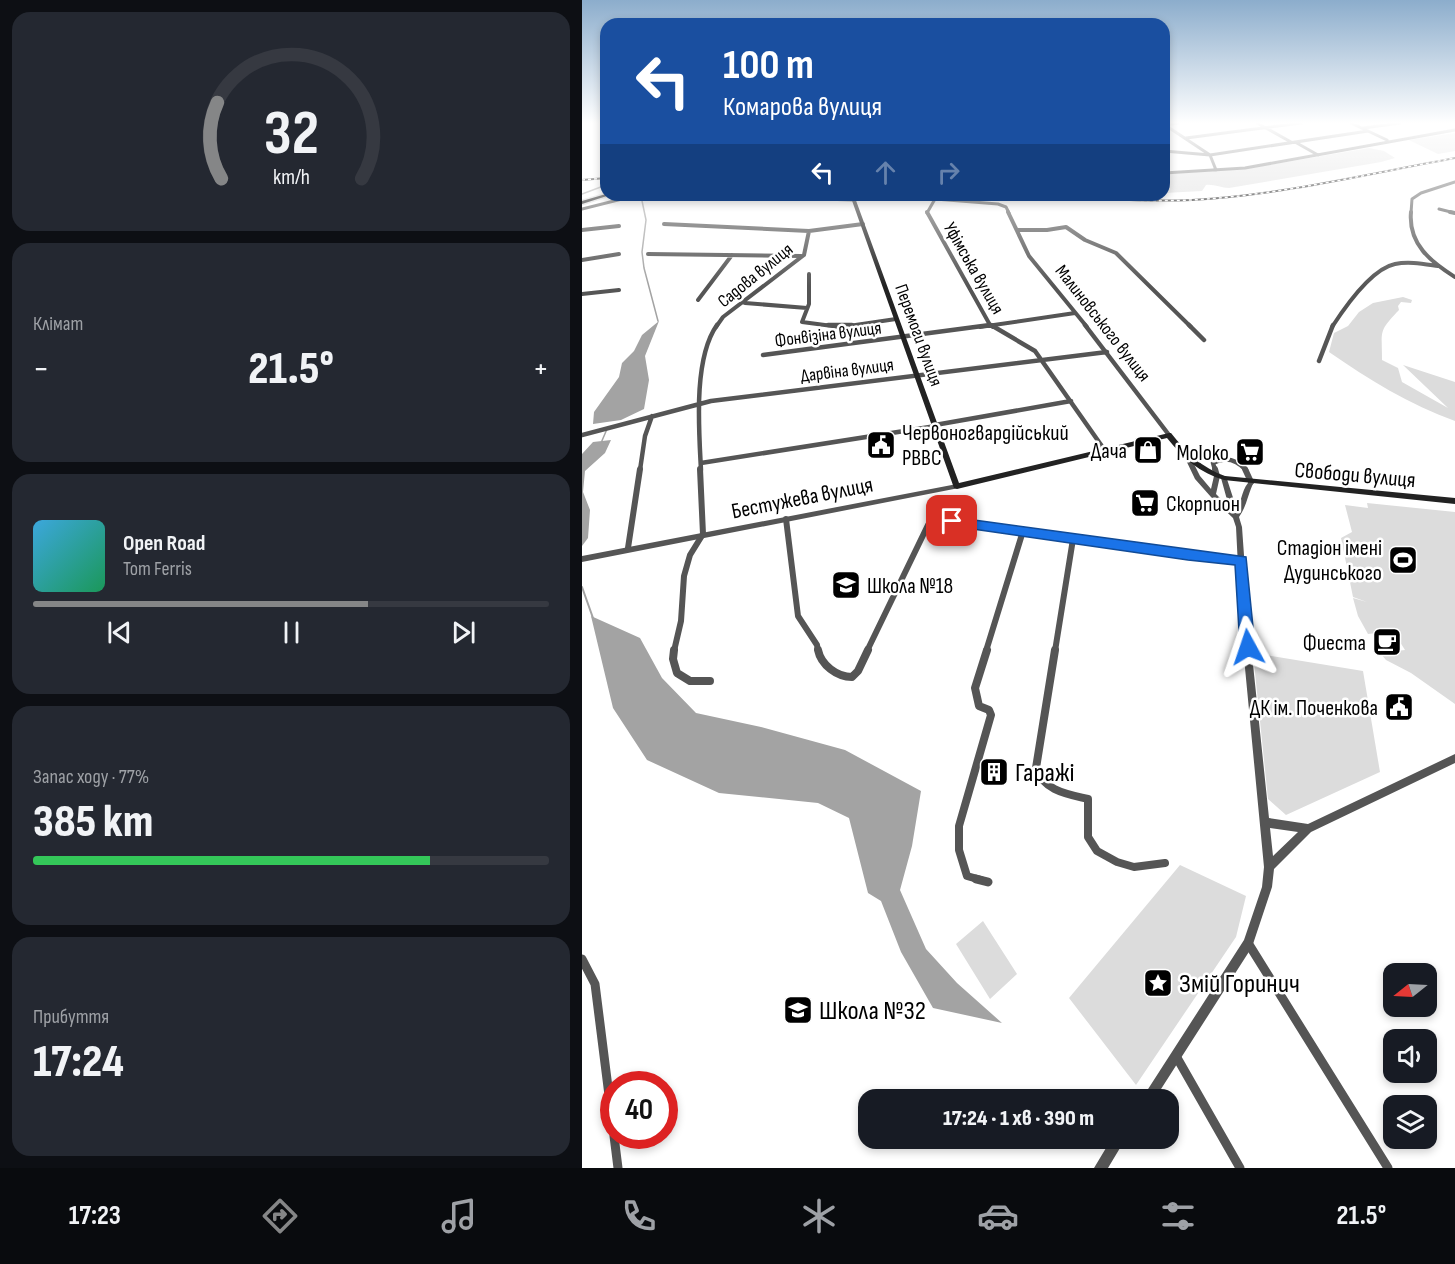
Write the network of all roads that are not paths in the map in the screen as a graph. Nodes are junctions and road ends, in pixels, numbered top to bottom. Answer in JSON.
{"nodes":[{"id":1,"x":1455,"y":182,"type":"edge"},
{"id":2,"x":600,"y":195,"type":"edge"},
{"id":3,"x":582,"y":201,"type":"edge"},
{"id":4,"x":612,"y":201,"type":"edge"},
{"id":5,"x":854,"y":201,"type":"edge"},
{"id":6,"x":934,"y":201,"type":"edge"},
{"id":7,"x":958,"y":201,"type":"edge"},
{"id":8,"x":1003,"y":205,"type":"joint"},
{"id":9,"x":1439,"y":208,"type":"dead end"},
{"id":10,"x":582,"y":209,"type":"edge"},
{"id":11,"x":1455,"y":213,"type":"edge"},
{"id":12,"x":664,"y":224,"type":"dead end"},
{"id":13,"x":863,"y":224,"type":"junction"},
{"id":14,"x":619,"y":226,"type":"dead end"},
{"id":15,"x":582,"y":230,"type":"edge"},
{"id":16,"x":1017,"y":230,"type":"junction"},
{"id":17,"x":809,"y":231,"type":"junction"},
{"id":18,"x":648,"y":254,"type":"dead end"},
{"id":19,"x":619,"y":255,"type":"dead end"},
{"id":20,"x":732,"y":255,"type":"junction"},
{"id":21,"x":801,"y":256,"type":"junction"},
{"id":22,"x":582,"y":260,"type":"edge"},
{"id":23,"x":1438,"y":266,"type":"junction"},
{"id":24,"x":809,"y":274,"type":"dead end"},
{"id":25,"x":1455,"y":277,"type":"edge"},
{"id":26,"x":619,"y":290,"type":"dead end"},
{"id":27,"x":582,"y":294,"type":"edge"},
{"id":28,"x":698,"y":300,"type":"dead end"},
{"id":29,"x":744,"y":303,"type":"junction"},
{"id":30,"x":807,"y":308,"type":"junction"},
{"id":31,"x":1075,"y":313,"type":"junction"},
{"id":32,"x":897,"y":319,"type":"junction"},
{"id":33,"x":990,"y":325,"type":"junction"},
{"id":34,"x":903,"y":338,"type":"junction"},
{"id":35,"x":1204,"y":340,"type":"dead end"},
{"id":36,"x":1107,"y":352,"type":"junction"},
{"id":37,"x":764,"y":355,"type":"dead end"},
{"id":38,"x":1042,"y":360,"type":"junction"},
{"id":39,"x":1319,"y":361,"type":"dead end"},
{"id":40,"x":916,"y":375,"type":"junction"},
{"id":41,"x":1071,"y":401,"type":"junction"},
{"id":42,"x":698,"y":404,"type":"junction"},
{"id":43,"x":652,"y":416,"type":"junction"},
{"id":44,"x":935,"y":426,"type":"junction"},
{"id":45,"x":582,"y":435,"type":"edge"},
{"id":46,"x":1169,"y":435,"type":"junction"},
{"id":47,"x":1106,"y":452,"type":"junction"},
{"id":48,"x":1187,"y":456,"type":"junction"},
{"id":49,"x":701,"y":463,"type":"junction"},
{"id":50,"x":1221,"y":477,"type":"junction"},
{"id":51,"x":1251,"y":482,"type":"junction"},
{"id":52,"x":957,"y":486,"type":"junction"},
{"id":53,"x":1213,"y":495,"type":"junction"},
{"id":54,"x":1455,"y":501,"type":"edge"},
{"id":55,"x":1236,"y":517,"type":"junction"},
{"id":56,"x":786,"y":519,"type":"junction"},
{"id":57,"x":1023,"y":531,"type":"junction"},
{"id":58,"x":703,"y":534,"type":"junction"},
{"id":59,"x":1073,"y":539,"type":"junction"},
{"id":60,"x":628,"y":548,"type":"junction"},
{"id":61,"x":582,"y":559,"type":"edge"},
{"id":62,"x":1242,"y":560,"type":"junction"},
{"id":63,"x":710,"y":681,"type":"dead end"},
{"id":64,"x":1455,"y":758,"type":"edge"},
{"id":65,"x":1264,"y":822,"type":"junction"},
{"id":66,"x":1308,"y":829,"type":"junction"},
{"id":67,"x":1165,"y":863,"type":"dead end"},
{"id":68,"x":1269,"y":867,"type":"junction"},
{"id":69,"x":988,"y":882,"type":"dead end"},
{"id":70,"x":1248,"y":943,"type":"junction"},
{"id":71,"x":582,"y":959,"type":"edge"},
{"id":72,"x":1176,"y":1056,"type":"junction"},
{"id":73,"x":606,"y":1071,"type":"edge"},
{"id":74,"x":1154,"y":1089,"type":"edge"},
{"id":75,"x":616,"y":1149,"type":"edge"},
{"id":76,"x":1113,"y":1149,"type":"edge"},
{"id":77,"x":618,"y":1168,"type":"edge"},
{"id":78,"x":1100,"y":1168,"type":"edge"},
{"id":79,"x":1240,"y":1168,"type":"edge"},
{"id":80,"x":1388,"y":1168,"type":"edge"}],
"edges":[{"from":1,"to":23,"type":"street"},
{"from":2,"to":3,"type":"main road"},
{"from":4,"to":10,"type":"street"},
{"from":5,"to":13,"type":"main road","name":"Перемоги вулиця"},
{"from":6,"to":33,"type":"street","name":"Уфімська вулиця"},
{"from":7,"to":8,"type":"street","name":"Уфімська вулиця"},
{"from":8,"to":16,"type":"street","name":"Малиновського вулиця"},
{"from":9,"to":11,"type":"street"},
{"from":12,"to":17,"type":"street"},
{"from":13,"to":17,"type":"street","name":"Садова вулиця"},
{"from":13,"to":32,"type":"main road","name":"Перемоги вулиця"},
{"from":14,"to":15,"type":"street"},
{"from":16,"to":31,"type":"street","name":"Малиновського вулиця"},
{"from":16,"to":35,"type":"street"},
{"from":17,"to":21,"type":"street","name":"Садова вулиця"},
{"from":18,"to":20,"type":"street"},
{"from":19,"to":22,"type":"street"},
{"from":20,"to":21,"type":"street"},
{"from":20,"to":28,"type":"street"},
{"from":21,"to":29,"type":"street","name":"Садова вулиця"},
{"from":23,"to":25,"type":"street"},
{"from":23,"to":39,"type":"street"},
{"from":24,"to":30,"type":"street"},
{"from":26,"to":27,"type":"street"},
{"from":29,"to":30,"type":"street"},
{"from":29,"to":42,"type":"street","name":"Садова вулиця"},
{"from":30,"to":32,"type":"street"},
{"from":31,"to":33,"type":"street","name":"Фонвізіна вулиця"},
{"from":31,"to":36,"type":"street","name":"Малиновського вулиця"},
{"from":32,"to":34,"type":"main road","name":"Перемоги вулиця"},
{"from":33,"to":34,"type":"street","name":"Фонвізіна вулиця"},
{"from":33,"to":38,"type":"street","name":"Уфімська вулиця"},
{"from":34,"to":37,"type":"street","name":"Фонвізіна вулиця"},
{"from":34,"to":40,"type":"main road","name":"Перемоги вулиця"},
{"from":36,"to":38,"type":"street","name":"Дарвіна вулиця"},
{"from":36,"to":46,"type":"street","name":"Малиновського вулиця"},
{"from":38,"to":40,"type":"street","name":"Дарвіна вулиця"},
{"from":38,"to":41,"type":"street","name":"Уфімська вулиця"},
{"from":40,"to":42,"type":"street","name":"Дарвіна вулиця"},
{"from":40,"to":44,"type":"main road","name":"Перемоги вулиця"},
{"from":41,"to":44,"type":"street"},
{"from":41,"to":47,"type":"street","name":"Уфімська вулиця"},
{"from":42,"to":43,"type":"street","name":"Дарвіна вулиця"},
{"from":42,"to":49,"type":"street","name":"Садова вулиця"},
{"from":43,"to":45,"type":"street","name":"Дарвіна вулиця"},
{"from":43,"to":60,"type":"street"},
{"from":44,"to":49,"type":"street"},
{"from":44,"to":52,"type":"main road","name":"Перемоги вулиця"},
{"from":46,"to":47,"type":"main road","name":"Бестужева вулиця"},
{"from":46,"to":48,"type":"main road","name":"Малиновського вулиця"},
{"from":47,"to":52,"type":"main road","name":"Бестужева вулиця"},
{"from":48,"to":50,"type":"main road","name":"Малиновського вулиця"},
{"from":48,"to":53,"type":"street"},
{"from":49,"to":58,"type":"street","name":"Садова вулиця"},
{"from":50,"to":51,"type":"main road","name":"Свободи вулиця"},
{"from":50,"to":51,"type":"street"},
{"from":50,"to":53,"type":"street"},
{"from":50,"to":55,"type":"street"},
{"from":51,"to":54,"type":"main road","name":"Свободи вулиця"},
{"from":51,"to":55,"type":"street"},
{"from":52,"to":56,"type":"street","name":"Бестужева вулиця"},
{"from":53,"to":55,"type":"street"},
{"from":55,"to":62,"type":"street"},
{"from":56,"to":57,"type":"street"},
{"from":56,"to":58,"type":"street","name":"Бестужева вулиця"},
{"from":57,"to":59,"type":"street"},
{"from":57,"to":69,"type":"street"},
{"from":58,"to":60,"type":"street","name":"Бестужева вулиця"},
{"from":58,"to":63,"type":"street"},
{"from":59,"to":62,"type":"street"},
{"from":59,"to":67,"type":"street"},
{"from":60,"to":61,"type":"street","name":"Бестужева вулиця"},
{"from":62,"to":65,"type":"street"},
{"from":64,"to":66,"type":"street"},
{"from":65,"to":66,"type":"street"},
{"from":65,"to":68,"type":"street"},
{"from":66,"to":68,"type":"street"},
{"from":68,"to":70,"type":"street"},
{"from":70,"to":72,"type":"street"},
{"from":70,"to":80,"type":"street"},
{"from":71,"to":73,"type":"street"},
{"from":72,"to":74,"type":"street"},
{"from":72,"to":79,"type":"street"},
{"from":75,"to":77,"type":"street"},
{"from":76,"to":78,"type":"street"}]}
